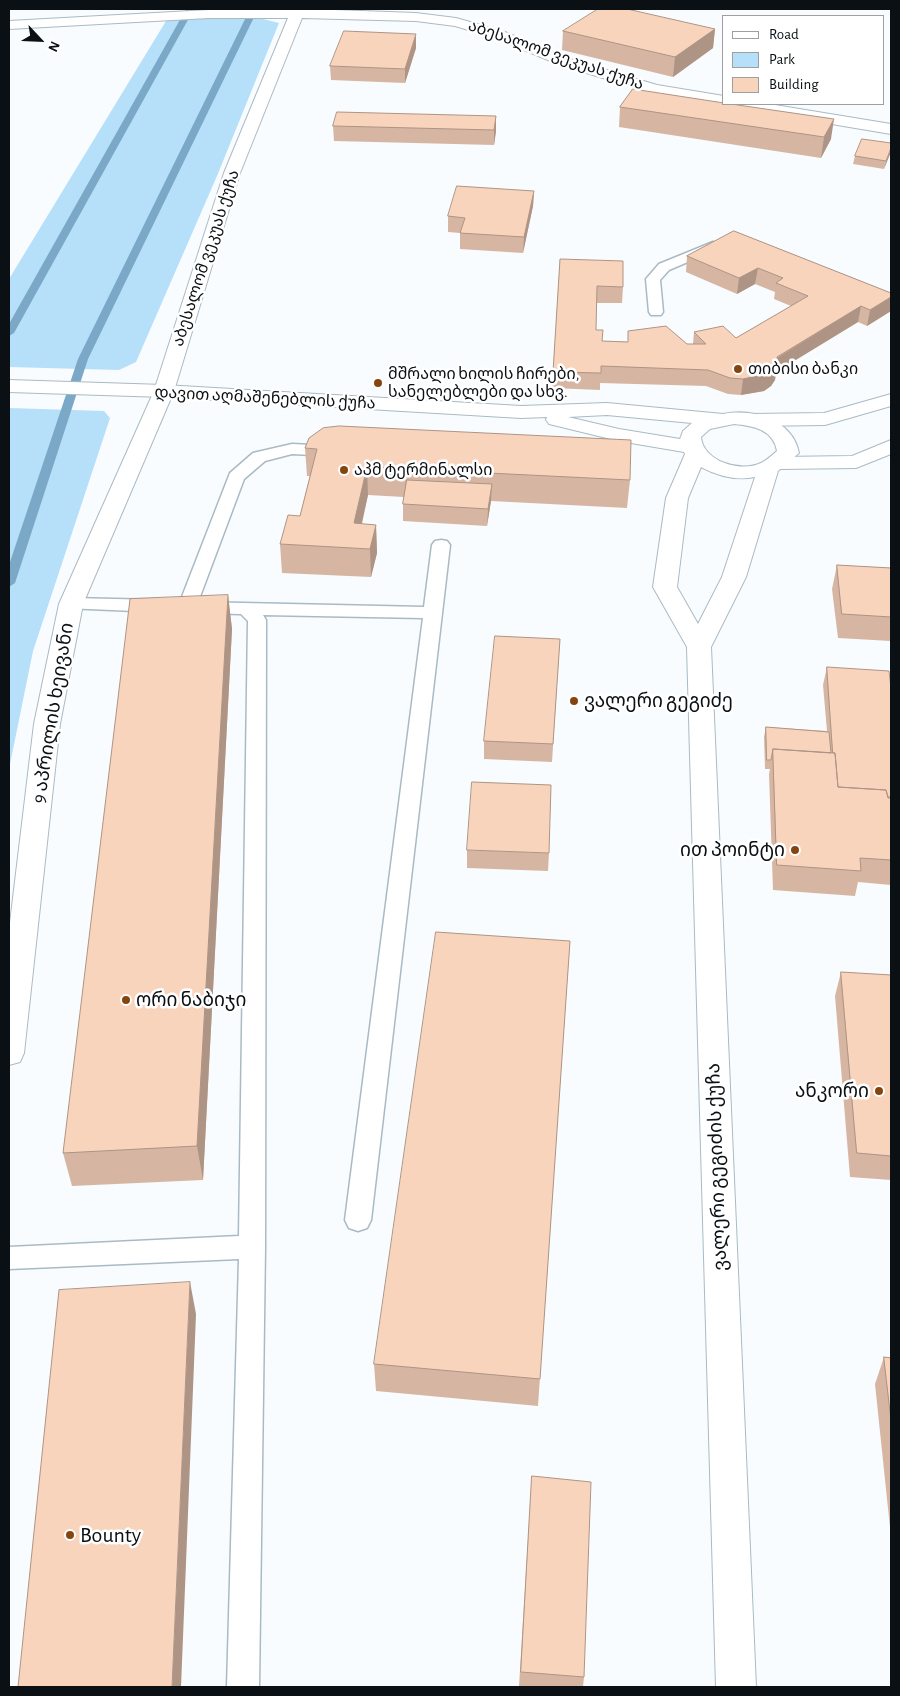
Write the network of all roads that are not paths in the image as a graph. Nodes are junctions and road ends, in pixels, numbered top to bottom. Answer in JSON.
{"nodes":[{"id":1,"x":298,"y":11,"type":"edge"},
{"id":2,"x":9,"y":25,"type":"edge"},
{"id":3,"x":722,"y":100,"type":"edge"},
{"id":4,"x":748,"y":105,"type":"edge"},
{"id":5,"x":891,"y":129,"type":"edge"},
{"id":6,"x":727,"y":240,"type":"edge"},
{"id":7,"x":656,"y":312,"type":"dead end"},
{"id":8,"x":9,"y":386,"type":"edge"},
{"id":9,"x":164,"y":392,"type":"junction"},
{"id":10,"x":891,"y":400,"type":"edge"},
{"id":11,"x":521,"y":412,"type":"junction"},
{"id":12,"x":718,"y":419,"type":"junction"},
{"id":13,"x":752,"y":420,"type":"junction"},
{"id":14,"x":891,"y":446,"type":"edge"},
{"id":15,"x":692,"y":451,"type":"junction"},
{"id":16,"x":352,"y":452,"type":"edge"},
{"id":17,"x":774,"y":466,"type":"junction"},
{"id":18,"x":441,"y":545,"type":"dead end"},
{"id":19,"x":71,"y":604,"type":"junction"},
{"id":20,"x":187,"y":606,"type":"junction"},
{"id":21,"x":246,"y":609,"type":"junction"},
{"id":22,"x":433,"y":613,"type":"junction"},
{"id":23,"x":698,"y":647,"type":"junction"},
{"id":24,"x":9,"y":1053,"type":"edge"},
{"id":25,"x":358,"y":1220,"type":"dead end"},
{"id":26,"x":252,"y":1247,"type":"junction"},
{"id":27,"x":9,"y":1258,"type":"edge"},
{"id":28,"x":244,"y":1687,"type":"edge"},
{"id":29,"x":736,"y":1687,"type":"edge"}],
"edges":[{"from":1,"to":2,"type":"street","name":"აბესალომ ვეკუას ქუჩა"},
{"from":1,"to":3,"type":"street","name":"აბესალომ ვეკუას ქუჩა"},
{"from":1,"to":9,"type":"street","name":"აბესალომ ვეკუას ქუჩა"},
{"from":4,"to":5,"type":"street"},
{"from":6,"to":7,"type":"lane"},
{"from":8,"to":9,"type":"street","name":"დავით აღმაშენებლის ქუჩა"},
{"from":9,"to":11,"type":"street","name":"დავით აღმაშენებლის ქუჩა"},
{"from":9,"to":19,"type":"street","name":"9 აპრილის ხეივანი"},
{"from":10,"to":13,"type":"street"},
{"from":11,"to":12,"type":"street","name":"დავით აღმაშენებლის ქუჩა"},
{"from":11,"to":15,"type":"street","name":"დავით აღმაშენებლის ქუჩა"},
{"from":12,"to":13,"type":"street","name":"დავით აღმაშენებლის ქუჩა"},
{"from":12,"to":15,"type":"street","name":"ვალერი გეგიძის ქუჩა"},
{"from":13,"to":17,"type":"street","name":"ვალერი გეგიძის ქუჩა"},
{"from":14,"to":17,"type":"street"},
{"from":15,"to":17,"type":"street","name":"დავით აღმაშენებლის ქუჩა"},
{"from":15,"to":23,"type":"street","name":"ვალერი გეგიძის ქუჩა"},
{"from":16,"to":20,"type":"lane"},
{"from":17,"to":23,"type":"street","name":"ვალერი გეგიძის ქუჩა"},
{"from":18,"to":22,"type":"lane"},
{"from":19,"to":20,"type":"lane"},
{"from":19,"to":24,"type":"street","name":"9 აპრილის ხეივანი"},
{"from":20,"to":21,"type":"lane"},
{"from":21,"to":22,"type":"lane"},
{"from":21,"to":26,"type":"lane"},
{"from":22,"to":25,"type":"lane"},
{"from":23,"to":29,"type":"street","name":"ვალერი გეგიძის ქუჩა"},
{"from":26,"to":27,"type":"lane"},
{"from":26,"to":28,"type":"lane"}]}
